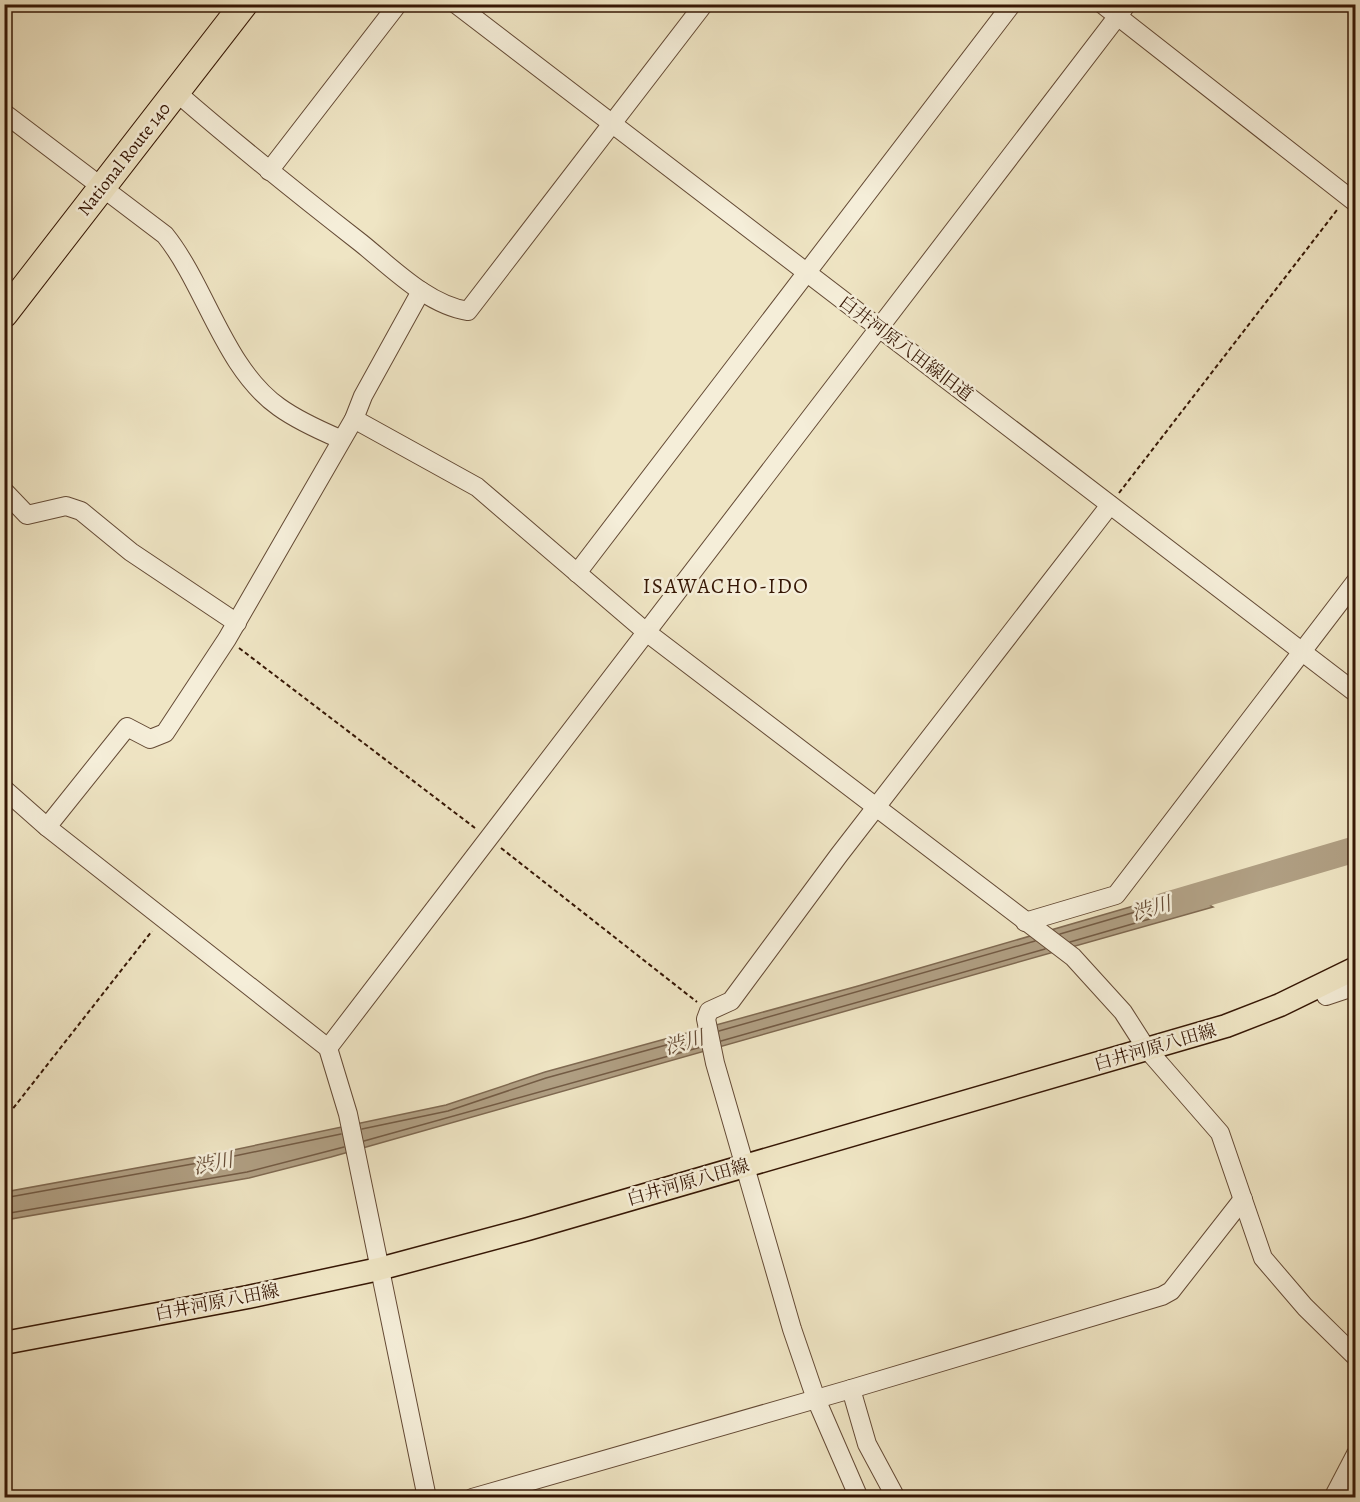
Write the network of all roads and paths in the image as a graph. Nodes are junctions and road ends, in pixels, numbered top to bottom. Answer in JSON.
{"nodes":[{"id":1,"x":244,"y":4,"type":"edge"},
{"id":2,"x":398,"y":4,"type":"edge"},
{"id":3,"x":456,"y":4,"type":"edge"},
{"id":4,"x":704,"y":4,"type":"edge"},
{"id":5,"x":1012,"y":4,"type":"edge"},
{"id":6,"x":1102,"y":4,"type":"edge"},
{"id":7,"x":1122,"y":11,"type":"edge"},
{"id":8,"x":176,"y":92,"type":"junction"},
{"id":9,"x":4,"y":113,"type":"edge"},
{"id":10,"x":614,"y":125,"type":"junction"},
{"id":11,"x":269,"y":171,"type":"junction"},
{"id":12,"x":102,"y":187,"type":"junction"},
{"id":13,"x":1351,"y":200,"type":"edge"},
{"id":14,"x":806,"y":272,"type":"junction"},
{"id":15,"x":422,"y":291,"type":"junction"},
{"id":16,"x":4,"y":314,"type":"edge"},
{"id":17,"x":879,"y":328,"type":"junction"},
{"id":18,"x":354,"y":419,"type":"junction"},
{"id":19,"x":340,"y":439,"type":"junction"},
{"id":20,"x":4,"y":491,"type":"edge"},
{"id":21,"x":1110,"y":505,"type":"junction"},
{"id":22,"x":577,"y":573,"type":"junction"},
{"id":23,"x":1356,"y":581,"type":"edge"},
{"id":24,"x":237,"y":623,"type":"junction"},
{"id":25,"x":645,"y":631,"type":"junction"},
{"id":26,"x":227,"y":639,"type":"junction"},
{"id":27,"x":1302,"y":651,"type":"junction"},
{"id":28,"x":1356,"y":693,"type":"edge"},
{"id":29,"x":4,"y":789,"type":"edge"},
{"id":30,"x":878,"y":806,"type":"junction"},
{"id":31,"x":47,"y":827,"type":"junction"},
{"id":32,"x":488,"y":838,"type":"junction"},
{"id":33,"x":162,"y":918,"type":"junction"},
{"id":34,"x":1031,"y":925,"type":"junction"},
{"id":35,"x":1356,"y":968,"type":"edge"},
{"id":36,"x":1322,"y":986,"type":"junction"},
{"id":37,"x":1356,"y":986,"type":"edge"},
{"id":38,"x":707,"y":1015,"type":"junction"},
{"id":39,"x":328,"y":1048,"type":"junction"},
{"id":40,"x":1146,"y":1048,"type":"junction"},
{"id":41,"x":4,"y":1120,"type":"edge"},
{"id":42,"x":746,"y":1166,"type":"junction"},
{"id":43,"x":1243,"y":1199,"type":"junction"},
{"id":44,"x":380,"y":1269,"type":"junction"},
{"id":45,"x":4,"y":1343,"type":"edge"},
{"id":46,"x":1356,"y":1357,"type":"edge"},
{"id":47,"x":851,"y":1389,"type":"junction"},
{"id":48,"x":816,"y":1399,"type":"junction"},
{"id":49,"x":1356,"y":1454,"type":"edge"},
{"id":50,"x":427,"y":1497,"type":"edge"},
{"id":51,"x":472,"y":1497,"type":"edge"},
{"id":52,"x":859,"y":1497,"type":"edge"},
{"id":53,"x":896,"y":1497,"type":"edge"},
{"id":54,"x":1333,"y":1497,"type":"edge"}],
"edges":[{"from":1,"to":8,"type":"highway","name":"National Route 140"},
{"from":2,"to":11,"type":"street"},
{"from":3,"to":10,"type":"street","name":"白井河原八田線旧道"},
{"from":4,"to":10,"type":"street"},
{"from":5,"to":14,"type":"street"},
{"from":6,"to":7,"type":"street"},
{"from":7,"to":13,"type":"street"},
{"from":7,"to":17,"type":"street"},
{"from":8,"to":11,"type":"street"},
{"from":8,"to":12,"type":"highway","name":"National Route 140"},
{"from":9,"to":12,"type":"street"},
{"from":10,"to":14,"type":"street","name":"白井河原八田線旧道"},
{"from":10,"to":15,"type":"street"},
{"from":11,"to":15,"type":"street"},
{"from":12,"to":16,"type":"highway","name":"National Route 140"},
{"from":12,"to":19,"type":"street"},
{"from":13,"to":21,"type":"path"},
{"from":14,"to":17,"type":"street","name":"白井河原八田線旧道"},
{"from":14,"to":22,"type":"street"},
{"from":15,"to":18,"type":"street"},
{"from":17,"to":21,"type":"street","name":"白井河原八田線旧道"},
{"from":17,"to":25,"type":"street"},
{"from":18,"to":19,"type":"street"},
{"from":18,"to":22,"type":"street"},
{"from":19,"to":24,"type":"street"},
{"from":20,"to":24,"type":"street"},
{"from":21,"to":27,"type":"street","name":"白井河原八田線旧道"},
{"from":21,"to":30,"type":"street"},
{"from":22,"to":25,"type":"street"},
{"from":23,"to":27,"type":"street"},
{"from":24,"to":26,"type":"street"},
{"from":25,"to":30,"type":"street"},
{"from":25,"to":32,"type":"street"},
{"from":26,"to":31,"type":"street"},
{"from":26,"to":32,"type":"path"},
{"from":27,"to":28,"type":"street","name":"白井河原八田線旧道"},
{"from":27,"to":34,"type":"street"},
{"from":29,"to":31,"type":"street"},
{"from":30,"to":34,"type":"street"},
{"from":30,"to":38,"type":"street"},
{"from":31,"to":33,"type":"street"},
{"from":32,"to":38,"type":"path"},
{"from":32,"to":39,"type":"street"},
{"from":33,"to":39,"type":"street"},
{"from":33,"to":41,"type":"path"},
{"from":34,"to":40,"type":"street"},
{"from":35,"to":36,"type":"main road","name":"白井河原八田線"},
{"from":36,"to":37,"type":"street"},
{"from":36,"to":40,"type":"main road","name":"白井河原八田線"},
{"from":38,"to":42,"type":"street"},
{"from":39,"to":44,"type":"street"},
{"from":40,"to":42,"type":"main road","name":"白井河原八田線"},
{"from":40,"to":43,"type":"street"},
{"from":42,"to":44,"type":"main road","name":"白井河原八田線"},
{"from":42,"to":48,"type":"street"},
{"from":43,"to":46,"type":"street"},
{"from":43,"to":47,"type":"street"},
{"from":44,"to":45,"type":"main road","name":"白井河原八田線"},
{"from":44,"to":50,"type":"street"},
{"from":47,"to":48,"type":"street"},
{"from":47,"to":53,"type":"street"},
{"from":48,"to":51,"type":"street"},
{"from":48,"to":52,"type":"street"},
{"from":49,"to":54,"type":"street"}]}
